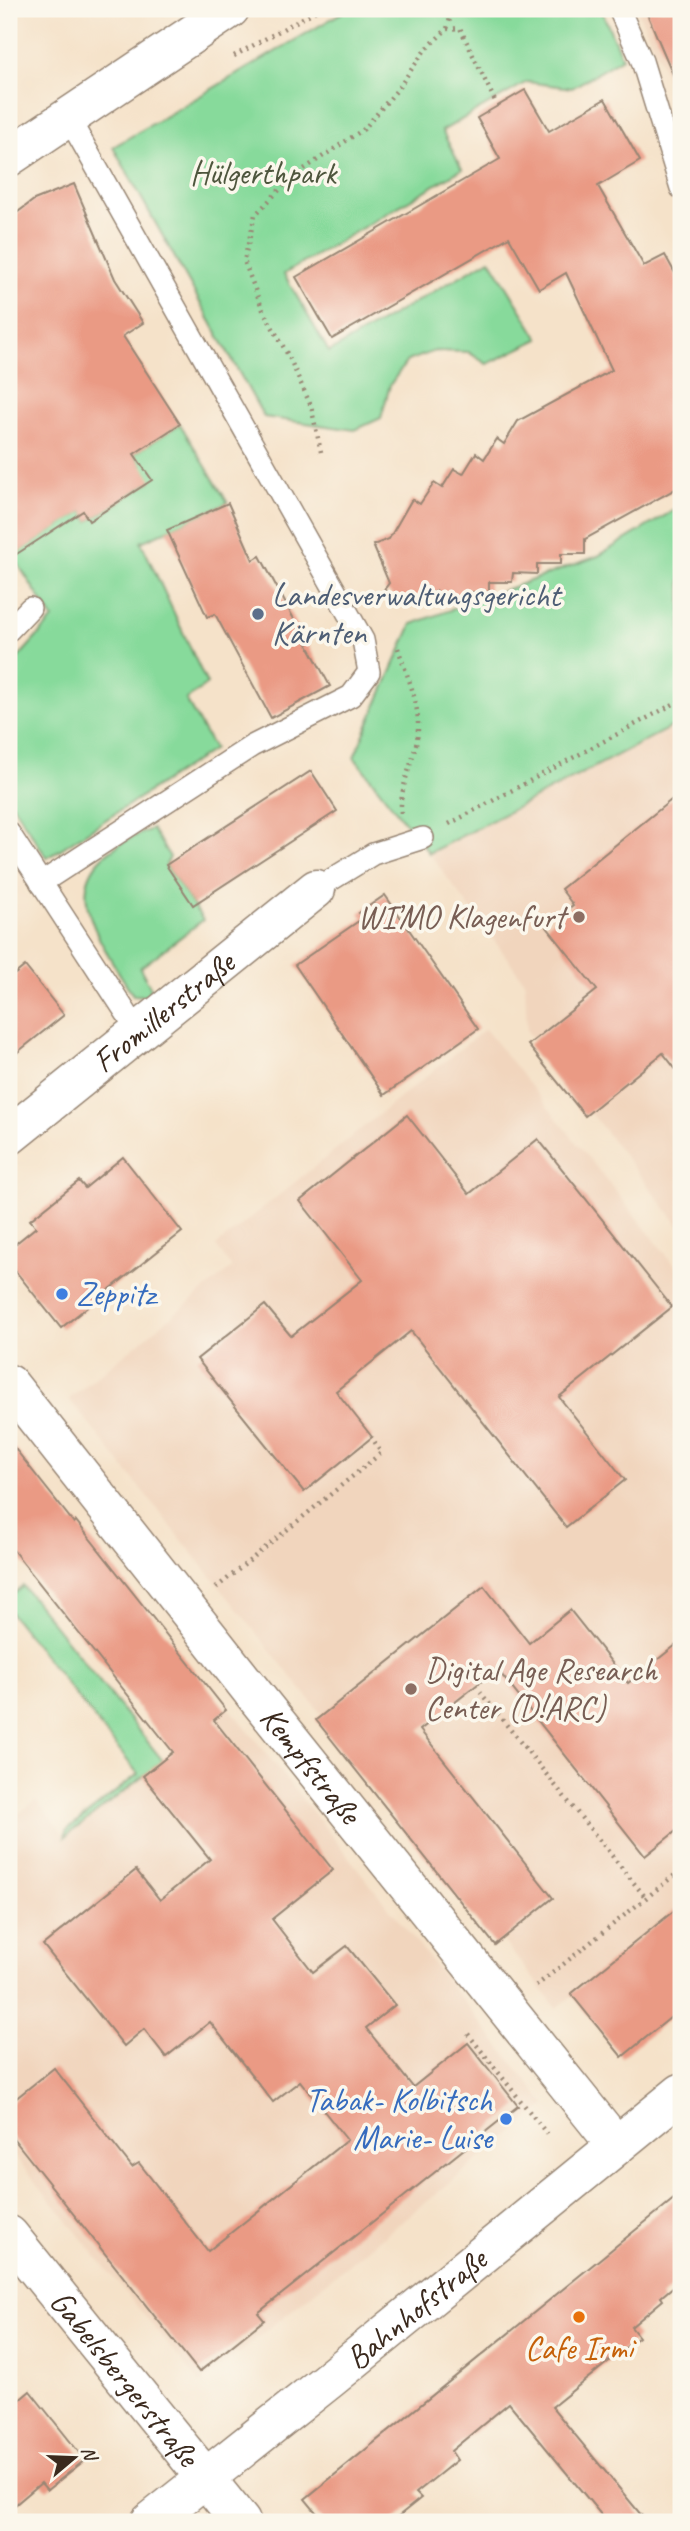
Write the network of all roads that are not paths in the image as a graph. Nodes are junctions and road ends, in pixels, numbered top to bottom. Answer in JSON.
{"nodes":[{"id":1,"x":230,"y":9,"type":"edge"},
{"id":2,"x":619,"y":9,"type":"edge"},
{"id":3,"x":68,"y":117,"type":"junction"},
{"id":4,"x":9,"y":157,"type":"edge"},
{"id":5,"x":681,"y":188,"type":"edge"},
{"id":6,"x":30,"y":608,"type":"dead end"},
{"id":7,"x":9,"y":630,"type":"edge"},
{"id":8,"x":9,"y":833,"type":"edge"},
{"id":9,"x":416,"y":840,"type":"road end"},
{"id":10,"x":41,"y":883,"type":"junction"},
{"id":11,"x":316,"y":889,"type":"joint"},
{"id":12,"x":138,"y":1031,"type":"junction"},
{"id":13,"x":9,"y":1136,"type":"edge"},
{"id":14,"x":9,"y":1384,"type":"edge"},
{"id":15,"x":681,"y":2093,"type":"edge"},
{"id":16,"x":616,"y":2145,"type":"junction"},
{"id":17,"x":9,"y":2235,"type":"edge"},
{"id":18,"x":205,"y":2478,"type":"junction"},
{"id":19,"x":150,"y":2522,"type":"edge"},
{"id":20,"x":241,"y":2522,"type":"edge"}],
"edges":[{"from":1,"to":3,"type":"street"},
{"from":2,"to":5,"type":"lane"},
{"from":3,"to":4,"type":"street"},
{"from":3,"to":10,"type":"lane"},
{"from":6,"to":7,"type":"lane"},
{"from":8,"to":10,"type":"lane"},
{"from":9,"to":11,"type":"lane"},
{"from":10,"to":12,"type":"lane"},
{"from":11,"to":12,"type":"street","name":"Fromillerstraße"},
{"from":12,"to":13,"type":"street","name":"Fromillerstraße"},
{"from":14,"to":16,"type":"street","name":"Kempfstraße"},
{"from":15,"to":16,"type":"street","name":"Bahnhofstraße"},
{"from":16,"to":18,"type":"street","name":"Bahnhofstraße"},
{"from":17,"to":18,"type":"street","name":"Gabelsbergerstraße"},
{"from":18,"to":19,"type":"street","name":"Bahnhofstraße"},
{"from":18,"to":20,"type":"street","name":"Gabelsbergerstraße"}]}
